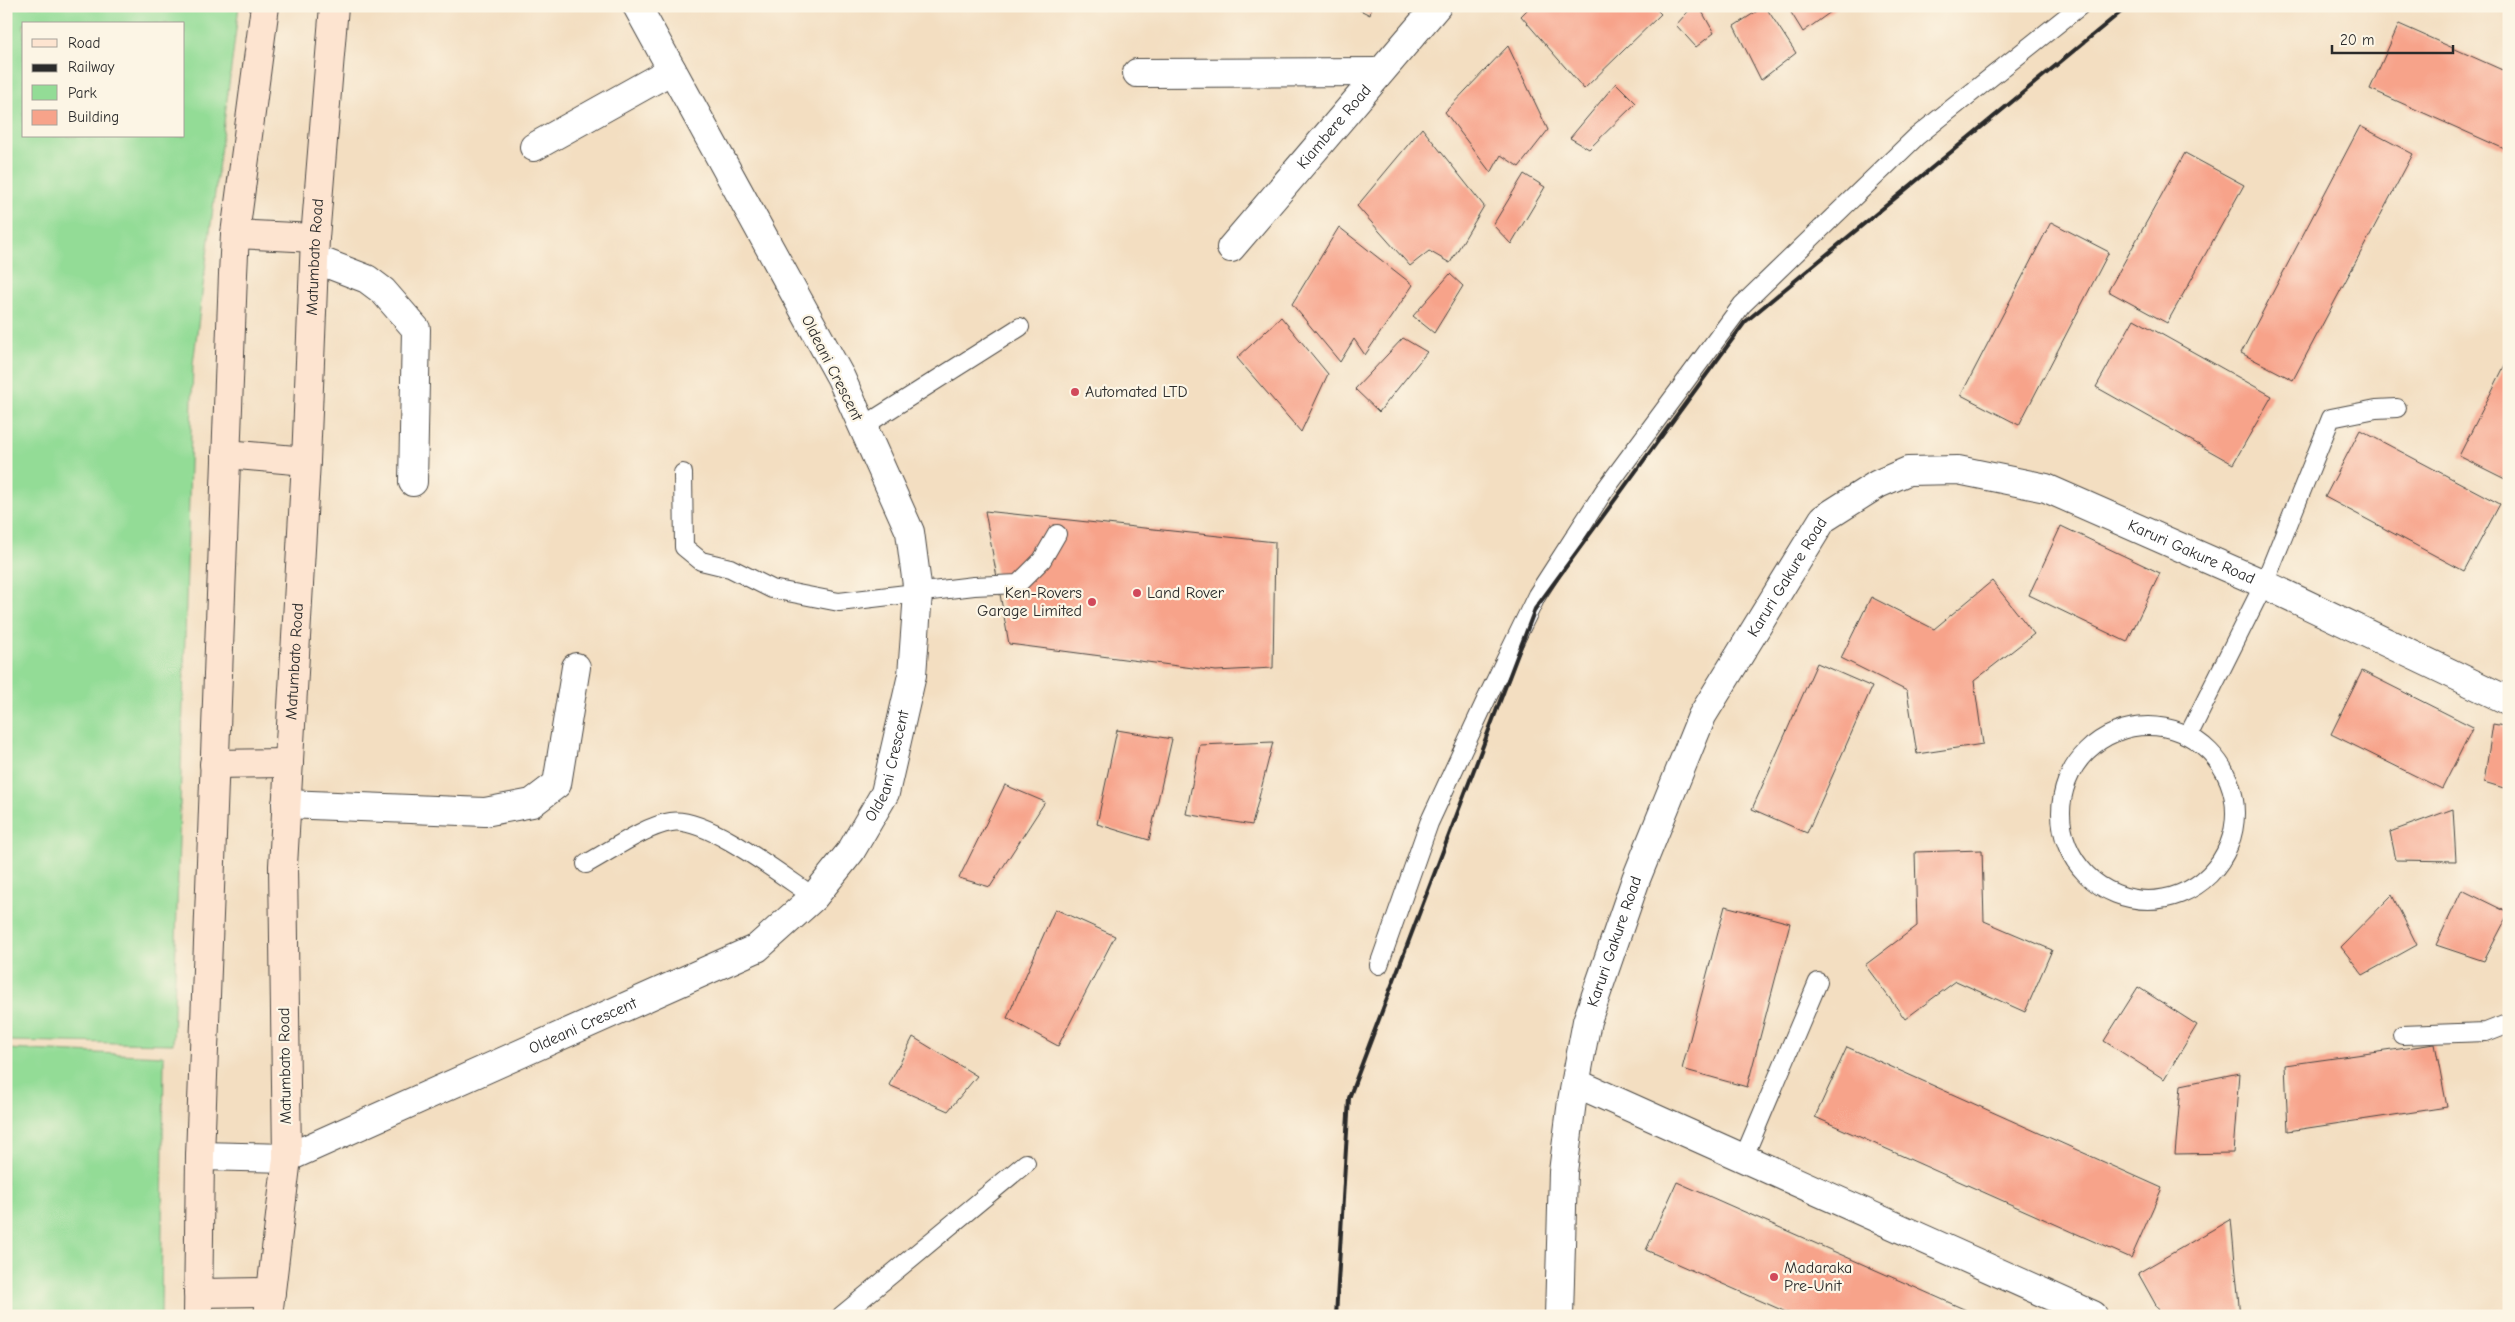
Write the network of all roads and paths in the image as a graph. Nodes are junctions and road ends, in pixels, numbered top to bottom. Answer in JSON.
{"nodes":[{"id":1,"x":265,"y":6,"type":"edge"},
{"id":2,"x":334,"y":6,"type":"edge"},
{"id":3,"x":637,"y":6,"type":"edge"},
{"id":4,"x":1437,"y":6,"type":"edge"},
{"id":5,"x":2080,"y":6,"type":"edge"},
{"id":6,"x":672,"y":70,"type":"junction"},
{"id":7,"x":1380,"y":72,"type":"junction"},
{"id":8,"x":1137,"y":73,"type":"dead end"},
{"id":9,"x":534,"y":147,"type":"dead end"},
{"id":10,"x":235,"y":234,"type":"junction"},
{"id":11,"x":1231,"y":248,"type":"dead end"},
{"id":12,"x":315,"y":249,"type":"junction"},
{"id":13,"x":1020,"y":327,"type":"dead end"},
{"id":14,"x":2397,"y":408,"type":"dead end"},
{"id":15,"x":862,"y":427,"type":"junction"},
{"id":16,"x":226,"y":454,"type":"junction"},
{"id":17,"x":306,"y":461,"type":"junction"},
{"id":18,"x":683,"y":473,"type":"dead end"},
{"id":19,"x":413,"y":482,"type":"dead end"},
{"id":20,"x":1057,"y":534,"type":"dead end"},
{"id":21,"x":2264,"y":584,"type":"junction"},
{"id":22,"x":918,"y":592,"type":"junction"},
{"id":23,"x":576,"y":667,"type":"dead end"},
{"id":24,"x":2509,"y":701,"type":"edge"},
{"id":25,"x":2189,"y":734,"type":"junction"},
{"id":26,"x":289,"y":763,"type":"junction"},
{"id":27,"x":214,"y":764,"type":"junction"},
{"id":28,"x":286,"y":804,"type":"junction"},
{"id":29,"x":586,"y":864,"type":"dead end"},
{"id":30,"x":814,"y":897,"type":"junction"},
{"id":31,"x":1379,"y":965,"type":"dead end"},
{"id":32,"x":1818,"y":982,"type":"dead end"},
{"id":33,"x":2509,"y":1024,"type":"edge"},
{"id":34,"x":2402,"y":1035,"type":"dead end"},
{"id":35,"x":1576,"y":1084,"type":"junction"},
{"id":36,"x":200,"y":1156,"type":"junction"},
{"id":37,"x":286,"y":1158,"type":"junction"},
{"id":38,"x":1743,"y":1159,"type":"junction"},
{"id":39,"x":1026,"y":1163,"type":"dead end"},
{"id":40,"x":198,"y":1304,"type":"edge"},
{"id":41,"x":270,"y":1304,"type":"edge"},
{"id":42,"x":2093,"y":1315,"type":"edge"},
{"id":43,"x":841,"y":1316,"type":"edge"},
{"id":44,"x":1559,"y":1316,"type":"edge"}],
"edges":[{"from":1,"to":10,"type":"street"},
{"from":2,"to":12,"type":"street","name":"Matumbato Road"},
{"from":3,"to":6,"type":"street","name":"Oldeani Crescent"},
{"from":4,"to":7,"type":"street","name":"Kiambere Road"},
{"from":5,"to":31,"type":"lane"},
{"from":6,"to":9,"type":"street"},
{"from":6,"to":15,"type":"street","name":"Oldeani Crescent"},
{"from":7,"to":8,"type":"street"},
{"from":7,"to":11,"type":"street","name":"Kiambere Road"},
{"from":10,"to":12,"type":"street"},
{"from":10,"to":16,"type":"street"},
{"from":12,"to":17,"type":"street","name":"Matumbato Road"},
{"from":12,"to":19,"type":"street"},
{"from":13,"to":15,"type":"lane"},
{"from":14,"to":21,"type":"lane"},
{"from":15,"to":22,"type":"street","name":"Oldeani Crescent"},
{"from":16,"to":17,"type":"street"},
{"from":16,"to":27,"type":"street"},
{"from":17,"to":26,"type":"street","name":"Matumbato Road"},
{"from":18,"to":22,"type":"lane"},
{"from":20,"to":22,"type":"lane"},
{"from":21,"to":24,"type":"street","name":"Karuri Gakure Road"},
{"from":21,"to":25,"type":"lane"},
{"from":21,"to":35,"type":"street","name":"Karuri Gakure Road"},
{"from":22,"to":30,"type":"street","name":"Oldeani Crescent"},
{"from":23,"to":28,"type":"street"},
{"from":25,"to":25,"type":"lane"},
{"from":26,"to":27,"type":"street"},
{"from":26,"to":28,"type":"street","name":"Matumbato Road"},
{"from":27,"to":36,"type":"street"},
{"from":28,"to":37,"type":"street","name":"Matumbato Road"},
{"from":29,"to":30,"type":"lane"},
{"from":30,"to":37,"type":"street","name":"Oldeani Crescent"},
{"from":32,"to":38,"type":"lane"},
{"from":33,"to":34,"type":"lane"},
{"from":35,"to":38,"type":"street"},
{"from":35,"to":44,"type":"street","name":"Karuri Gakure Road"},
{"from":36,"to":37,"type":"street","name":"Oldeani Crescent"},
{"from":36,"to":40,"type":"street"},
{"from":37,"to":41,"type":"street","name":"Matumbato Road"},
{"from":38,"to":42,"type":"street"},
{"from":39,"to":43,"type":"lane"},
{"from":40,"to":41,"type":"street"}]}
